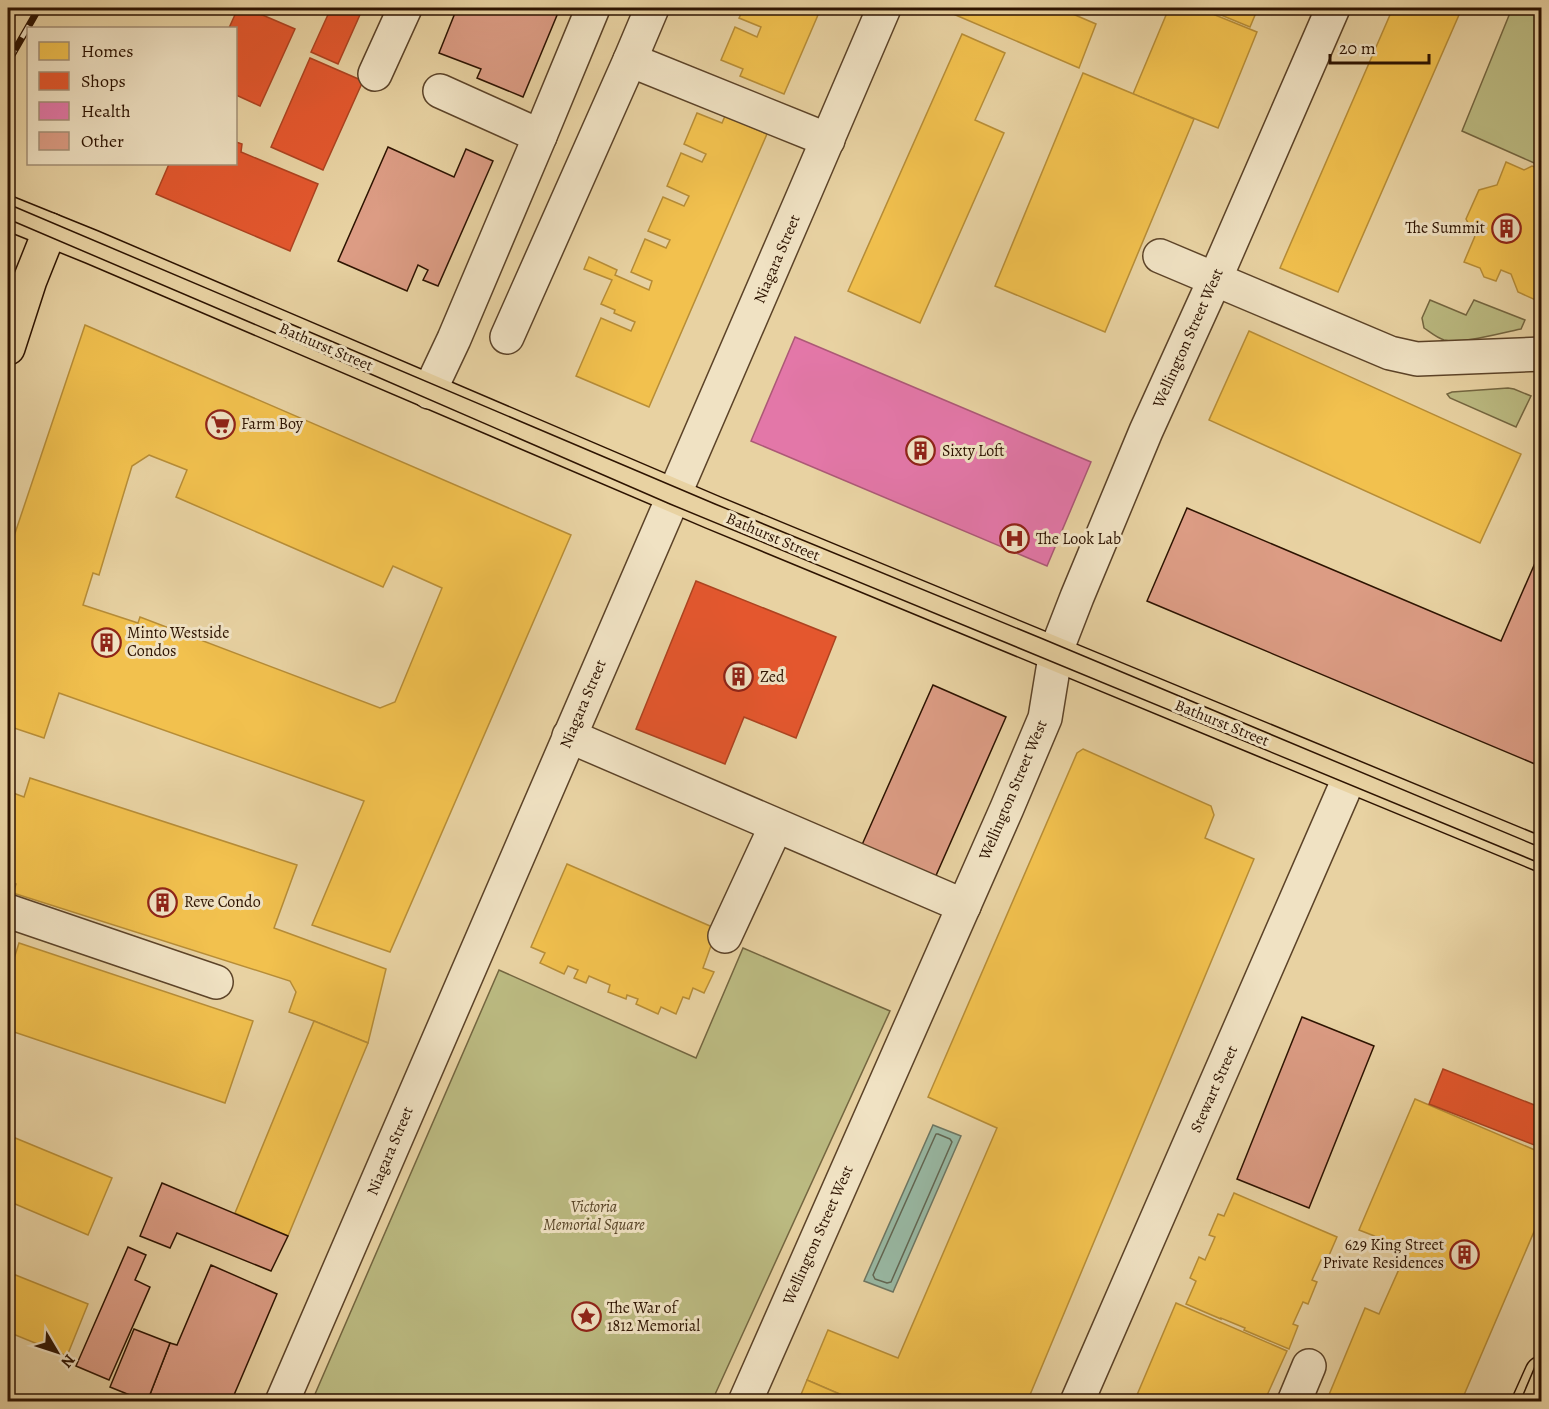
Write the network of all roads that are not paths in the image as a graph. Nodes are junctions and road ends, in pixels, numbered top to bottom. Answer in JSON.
{"nodes":[{"id":1,"x":405,"y":8,"type":"edge"},
{"id":2,"x":593,"y":8,"type":"edge"},
{"id":3,"x":651,"y":8,"type":"edge"},
{"id":4,"x":884,"y":8,"type":"edge"},
{"id":5,"x":1333,"y":8,"type":"edge"},
{"id":6,"x":630,"y":60,"type":"junction"},
{"id":7,"x":375,"y":74,"type":"dead end"},
{"id":8,"x":440,"y":91,"type":"dead end"},
{"id":9,"x":540,"y":136,"type":"junction"},
{"id":10,"x":828,"y":140,"type":"junction"},
{"id":11,"x":8,"y":213,"type":"edge"},
{"id":12,"x":50,"y":230,"type":"junction"},
{"id":13,"x":1160,"y":256,"type":"dead end"},
{"id":14,"x":1215,"y":279,"type":"junction"},
{"id":15,"x":507,"y":337,"type":"dead end"},
{"id":16,"x":8,"y":348,"type":"edge"},
{"id":17,"x":1542,"y":354,"type":"edge"},
{"id":18,"x":429,"y":392,"type":"junction"},
{"id":19,"x":674,"y":495,"type":"junction"},
{"id":20,"x":1056,"y":655,"type":"junction"},
{"id":21,"x":569,"y":736,"type":"junction"},
{"id":22,"x":1350,"y":776,"type":"junction"},
{"id":23,"x":776,"y":826,"type":"junction"},
{"id":24,"x":1542,"y":855,"type":"edge"},
{"id":25,"x":964,"y":906,"type":"junction"},
{"id":26,"x":8,"y":911,"type":"edge"},
{"id":27,"x":725,"y":936,"type":"dead end"},
{"id":28,"x":216,"y":982,"type":"dead end"},
{"id":29,"x":1310,"y":1366,"type":"dead end"},
{"id":30,"x":1542,"y":1373,"type":"edge"},
{"id":31,"x":282,"y":1401,"type":"edge"},
{"id":32,"x":745,"y":1401,"type":"edge"},
{"id":33,"x":1077,"y":1401,"type":"edge"},
{"id":34,"x":1294,"y":1401,"type":"edge"},
{"id":35,"x":1529,"y":1401,"type":"edge"}],
"edges":[{"from":1,"to":7,"type":"street"},
{"from":2,"to":9,"type":"street"},
{"from":3,"to":6,"type":"street"},
{"from":4,"to":10,"type":"street","name":"Niagara Street"},
{"from":5,"to":14,"type":"street","name":"Wellington Street West"},
{"from":6,"to":10,"type":"street"},
{"from":6,"to":15,"type":"street"},
{"from":8,"to":9,"type":"street"},
{"from":9,"to":18,"type":"street"},
{"from":10,"to":19,"type":"street","name":"Niagara Street"},
{"from":11,"to":12,"type":"main road","name":"Bathurst Street"},
{"from":12,"to":16,"type":"main road"},
{"from":12,"to":18,"type":"main road","name":"Bathurst Street"},
{"from":13,"to":14,"type":"street"},
{"from":14,"to":17,"type":"street"},
{"from":14,"to":20,"type":"street","name":"Wellington Street West"},
{"from":18,"to":19,"type":"main road","name":"Bathurst Street"},
{"from":19,"to":20,"type":"main road","name":"Bathurst Street"},
{"from":19,"to":21,"type":"street","name":"Niagara Street"},
{"from":20,"to":22,"type":"main road","name":"Bathurst Street"},
{"from":20,"to":25,"type":"street","name":"Wellington Street West"},
{"from":21,"to":23,"type":"street"},
{"from":21,"to":31,"type":"street","name":"Niagara Street"},
{"from":22,"to":24,"type":"main road","name":"Bathurst Street"},
{"from":22,"to":33,"type":"street","name":"Stewart Street"},
{"from":23,"to":25,"type":"street"},
{"from":23,"to":27,"type":"street"},
{"from":25,"to":32,"type":"street","name":"Wellington Street West"},
{"from":26,"to":28,"type":"street"},
{"from":29,"to":34,"type":"street"},
{"from":30,"to":35,"type":"main road"}]}
